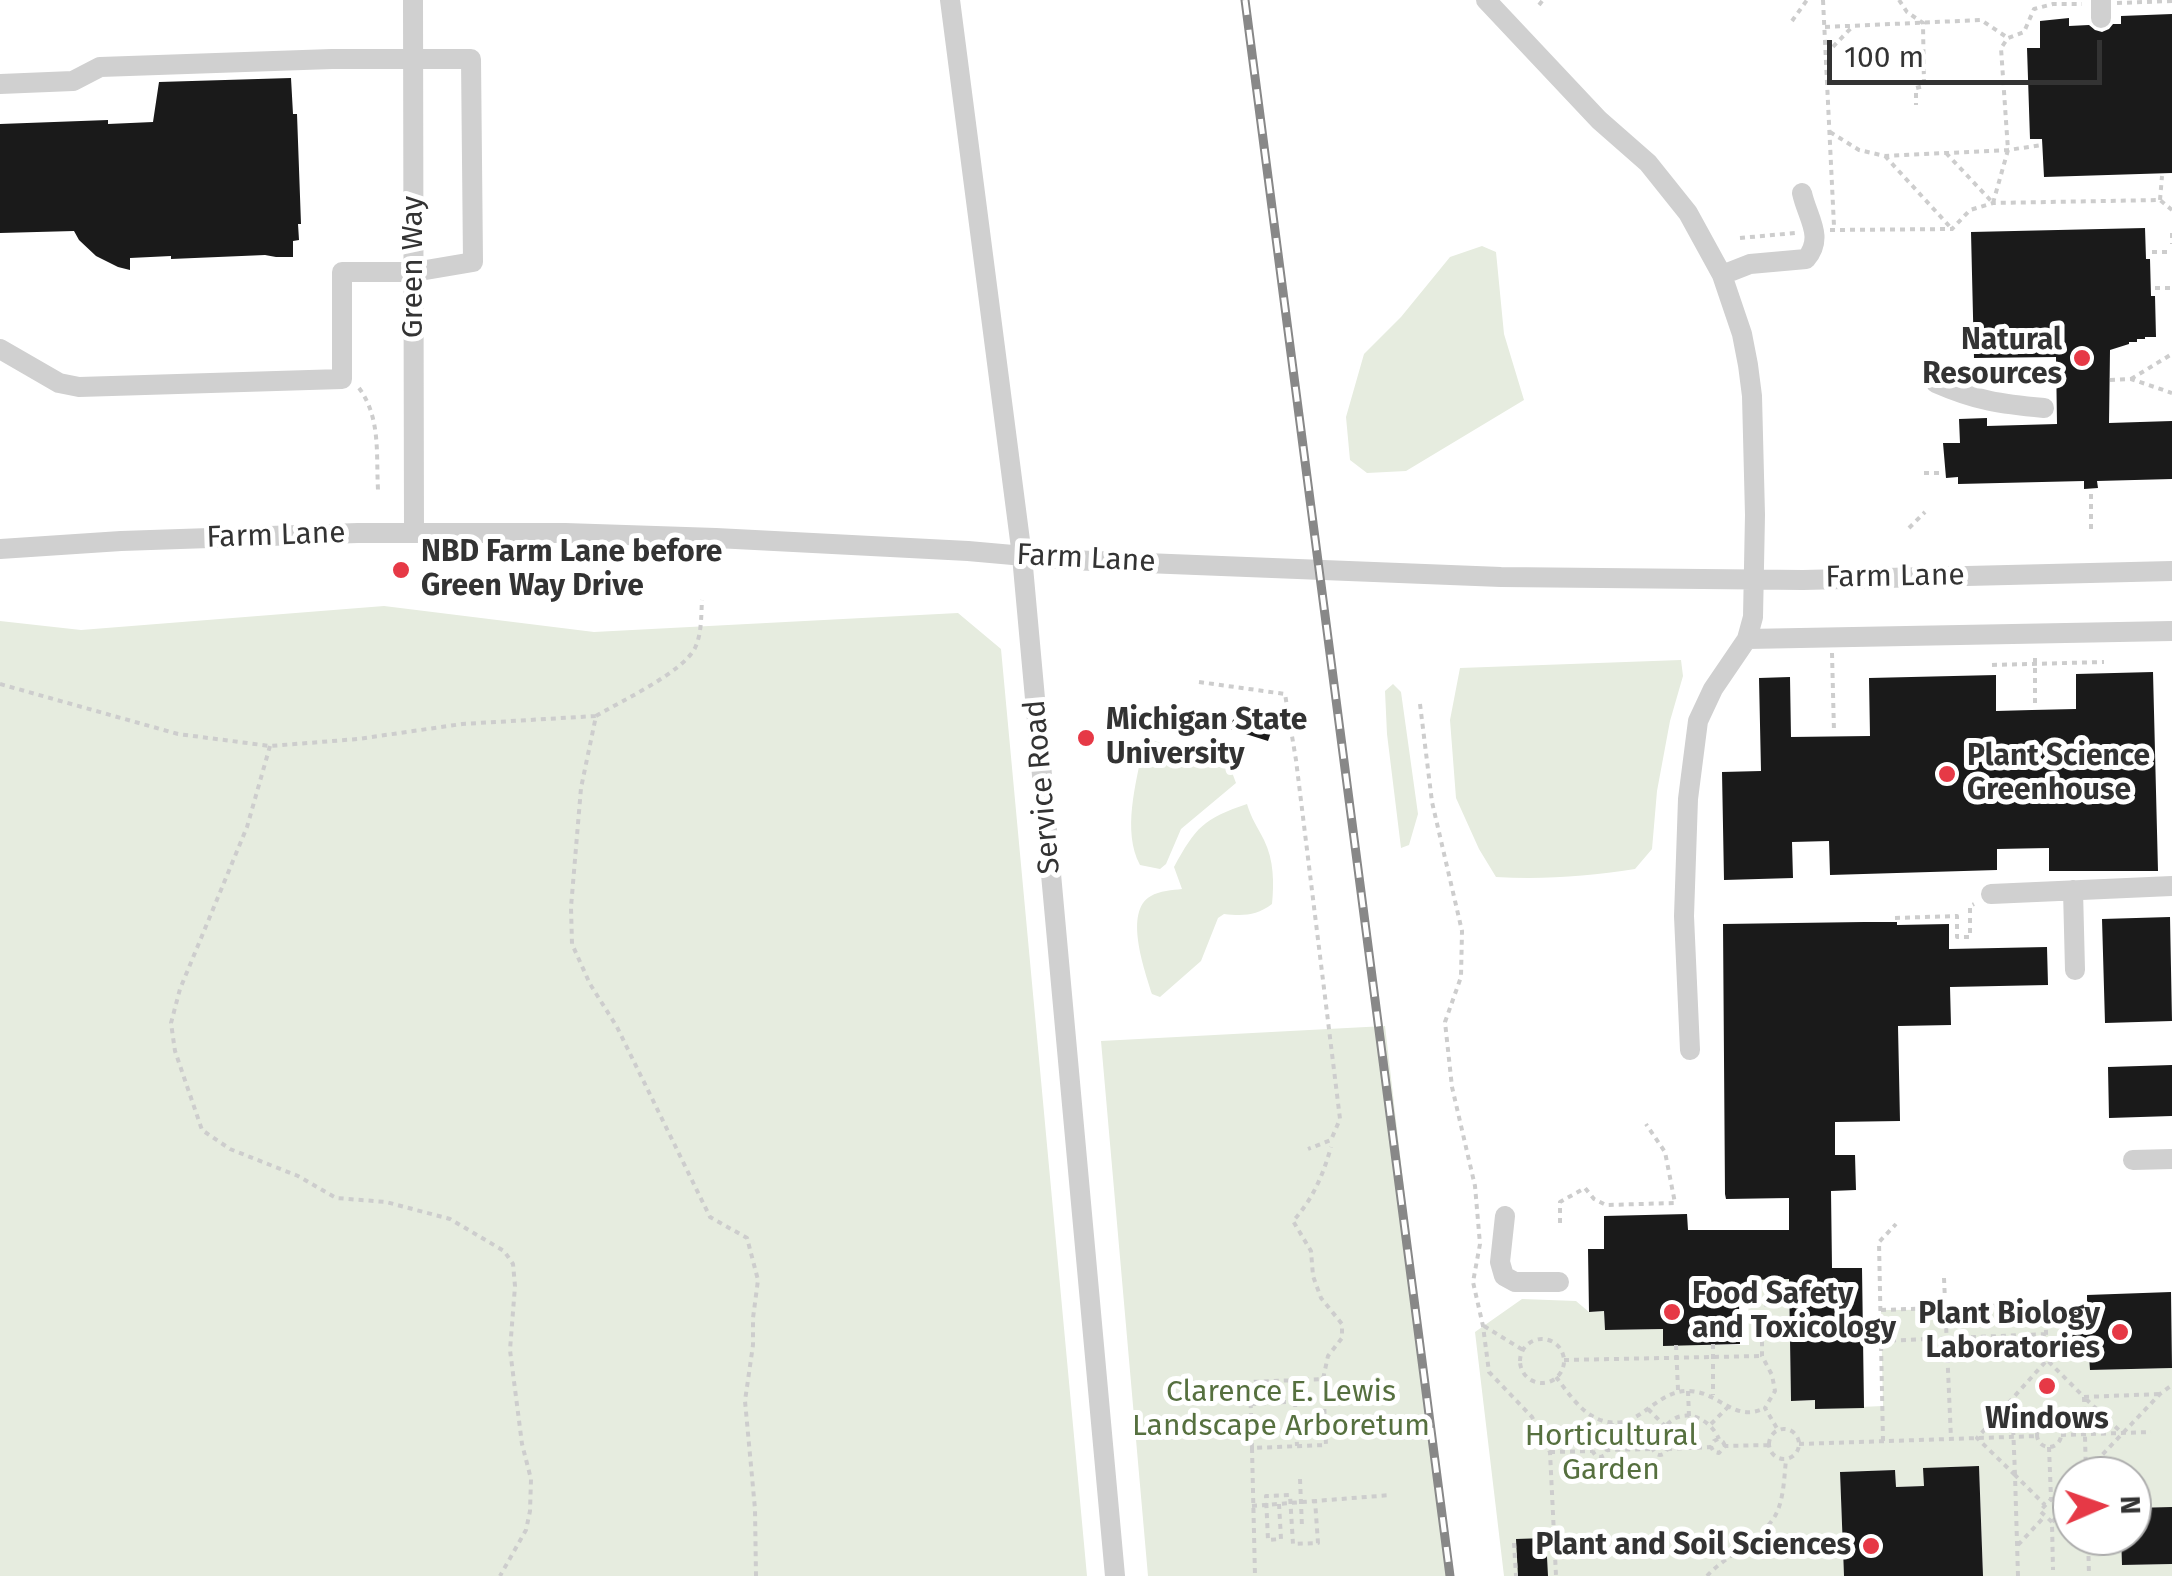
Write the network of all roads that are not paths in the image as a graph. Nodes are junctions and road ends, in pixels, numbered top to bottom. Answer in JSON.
{"nodes":[{"id":1,"x":414,"y":0,"type":"edge"},
{"id":2,"x":950,"y":0,"type":"edge"},
{"id":3,"x":1486,"y":0,"type":"edge"},
{"id":4,"x":414,"y":58,"type":"junction"},
{"id":5,"x":0,"y":84,"type":"edge"},
{"id":6,"x":1802,"y":193,"type":"dead end"},
{"id":7,"x":414,"y":272,"type":"junction"},
{"id":8,"x":1722,"y":275,"type":"junction"},
{"id":9,"x":0,"y":350,"type":"edge"},
{"id":10,"x":1936,"y":384,"type":"dead end"},
{"id":11,"x":2044,"y":408,"type":"dead end"},
{"id":12,"x":414,"y":533,"type":"junction"},
{"id":13,"x":0,"y":549,"type":"edge"},
{"id":14,"x":1022,"y":556,"type":"junction"},
{"id":15,"x":2172,"y":571,"type":"edge"},
{"id":16,"x":1755,"y":579,"type":"junction"},
{"id":17,"x":2172,"y":631,"type":"edge"},
{"id":18,"x":1747,"y":640,"type":"junction"},
{"id":19,"x":2172,"y":886,"type":"edge"},
{"id":20,"x":2073,"y":890,"type":"junction"},
{"id":21,"x":1991,"y":894,"type":"road end"},
{"id":22,"x":2075,"y":970,"type":"dead end"},
{"id":23,"x":1690,"y":1050,"type":"dead end"},
{"id":24,"x":2172,"y":1159,"type":"edge"},
{"id":25,"x":2133,"y":1160,"type":"dead end"},
{"id":26,"x":1504,"y":1216,"type":"dead end"},
{"id":27,"x":1558,"y":1282,"type":"dead end"},
{"id":28,"x":1115,"y":1576,"type":"edge"}],
"edges":[{"from":1,"to":4,"type":"street","name":"Green Way"},
{"from":2,"to":14,"type":"street","name":"Service Road"},
{"from":3,"to":8,"type":"street"},
{"from":4,"to":5,"type":"street"},
{"from":4,"to":7,"type":"street","name":"Green Way"},
{"from":4,"to":7,"type":"street"},
{"from":6,"to":8,"type":"street"},
{"from":7,"to":9,"type":"street"},
{"from":7,"to":12,"type":"street","name":"Green Way"},
{"from":8,"to":16,"type":"street"},
{"from":10,"to":11,"type":"street"},
{"from":12,"to":13,"type":"street","name":"Farm Lane"},
{"from":12,"to":14,"type":"street","name":"Farm Lane"},
{"from":14,"to":16,"type":"street","name":"Farm Lane"},
{"from":14,"to":28,"type":"street","name":"Service Road"},
{"from":15,"to":16,"type":"street","name":"Farm Lane"},
{"from":16,"to":18,"type":"street"},
{"from":17,"to":18,"type":"street"},
{"from":18,"to":23,"type":"street"},
{"from":19,"to":20,"type":"street"},
{"from":20,"to":21,"type":"street"},
{"from":20,"to":22,"type":"street"},
{"from":24,"to":25,"type":"street"},
{"from":26,"to":27,"type":"street"}]}
